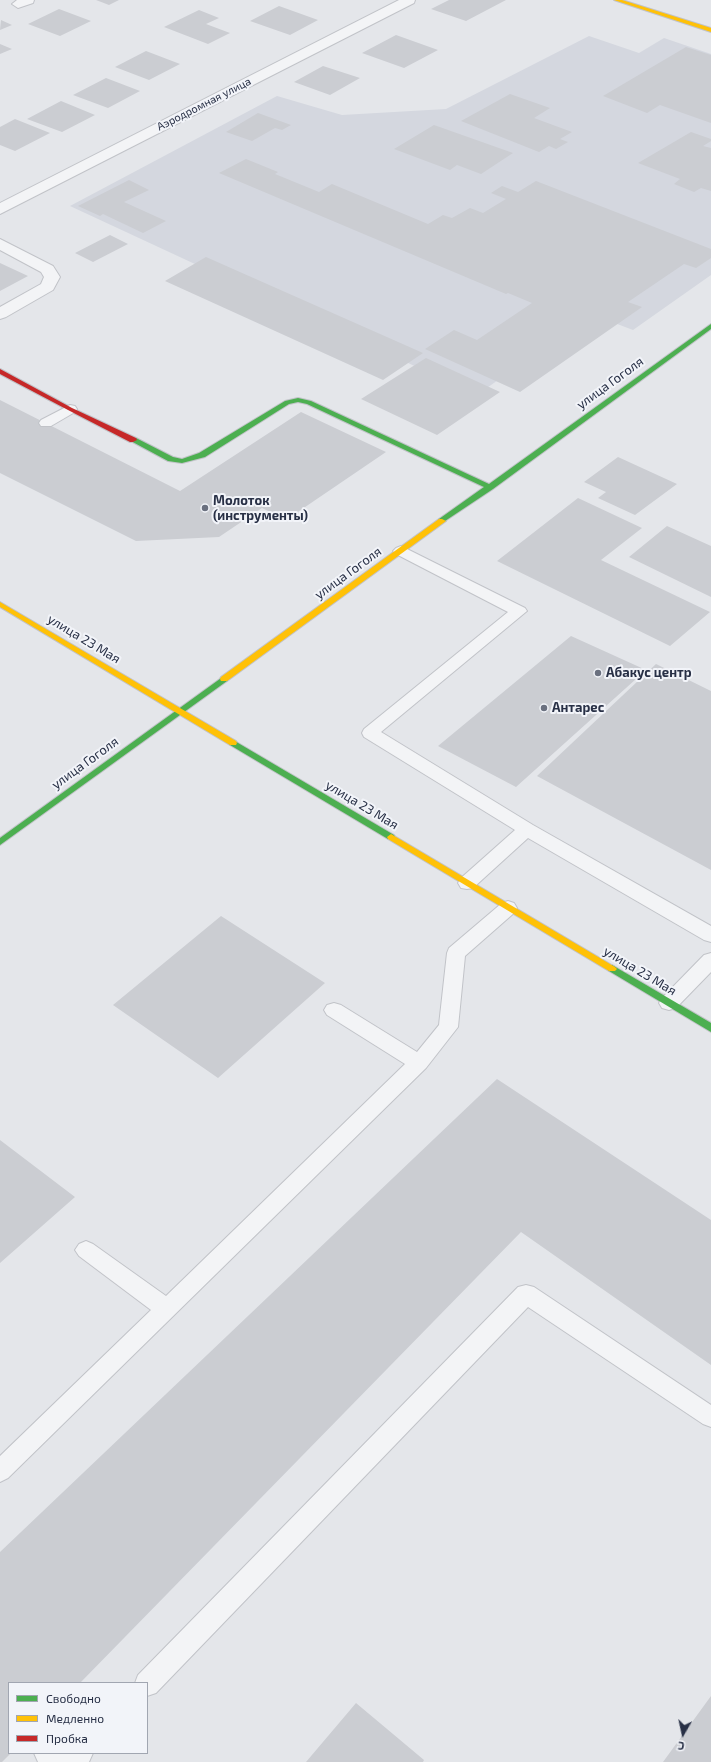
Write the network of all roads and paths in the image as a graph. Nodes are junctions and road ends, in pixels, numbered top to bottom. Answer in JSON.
{"nodes":[{"id":1,"x":409,"y":0,"type":"edge"},
{"id":2,"x":617,"y":0,"type":"edge"},
{"id":3,"x":711,"y":30,"type":"edge"},
{"id":4,"x":0,"y":209,"type":"edge"},
{"id":5,"x":0,"y":244,"type":"edge"},
{"id":6,"x":0,"y":314,"type":"edge"},
{"id":7,"x":711,"y":326,"type":"edge"},
{"id":8,"x":0,"y":371,"type":"edge"},
{"id":9,"x":70,"y":409,"type":"junction"},
{"id":10,"x":46,"y":423,"type":"dead end"},
{"id":11,"x":490,"y":486,"type":"junction"},
{"id":12,"x":401,"y":551,"type":"junction"},
{"id":13,"x":0,"y":604,"type":"edge"},
{"id":14,"x":178,"y":711,"type":"junction"},
{"id":15,"x":527,"y":829,"type":"junction"},
{"id":16,"x":0,"y":842,"type":"edge"},
{"id":17,"x":467,"y":883,"type":"junction"},
{"id":18,"x":508,"y":908,"type":"junction"},
{"id":19,"x":711,"y":935,"type":"edge"},
{"id":20,"x":711,"y":960,"type":"edge"},
{"id":21,"x":669,"y":1003,"type":"junction"},
{"id":22,"x":334,"y":1010,"type":"dead end"},
{"id":23,"x":711,"y":1028,"type":"edge"},
{"id":24,"x":419,"y":1063,"type":"junction"},
{"id":25,"x":86,"y":1250,"type":"dead end"},
{"id":26,"x":167,"y":1309,"type":"junction"},
{"id":27,"x":711,"y":1417,"type":"edge"},
{"id":28,"x":0,"y":1471,"type":"edge"},
{"id":29,"x":148,"y":1683,"type":"edge"},
{"id":30,"x":47,"y":1754,"type":"edge"},
{"id":31,"x":79,"y":1754,"type":"edge"},
{"id":32,"x":56,"y":1762,"type":"edge"},
{"id":33,"x":72,"y":1762,"type":"edge"}],
"edges":[{"from":1,"to":4,"type":"street","name":"Аэродромная улица"},
{"from":2,"to":3,"type":"main road"},
{"from":5,"to":6,"type":"street"},
{"from":7,"to":11,"type":"main road","name":"улица Гоголя"},
{"from":8,"to":9,"type":"main road"},
{"from":9,"to":10,"type":"lane"},
{"from":9,"to":11,"type":"main road"},
{"from":11,"to":12,"type":"main road","name":"улица Гоголя"},
{"from":12,"to":14,"type":"main road","name":"улица Гоголя"},
{"from":12,"to":15,"type":"lane"},
{"from":13,"to":14,"type":"main road","name":"улица 23 Мая"},
{"from":14,"to":16,"type":"main road","name":"улица Гоголя"},
{"from":14,"to":17,"type":"main road","name":"улица 23 Мая"},
{"from":15,"to":17,"type":"lane"},
{"from":15,"to":19,"type":"lane"},
{"from":17,"to":18,"type":"main road","name":"улица 23 Мая"},
{"from":18,"to":21,"type":"main road","name":"улица 23 Мая"},
{"from":18,"to":24,"type":"lane"},
{"from":20,"to":21,"type":"lane"},
{"from":21,"to":23,"type":"main road","name":"улица 23 Мая"},
{"from":22,"to":24,"type":"lane"},
{"from":24,"to":26,"type":"lane"},
{"from":25,"to":26,"type":"lane"},
{"from":26,"to":28,"type":"lane"},
{"from":27,"to":29,"type":"lane"},
{"from":30,"to":32,"type":"lane"},
{"from":31,"to":33,"type":"lane"}]}
